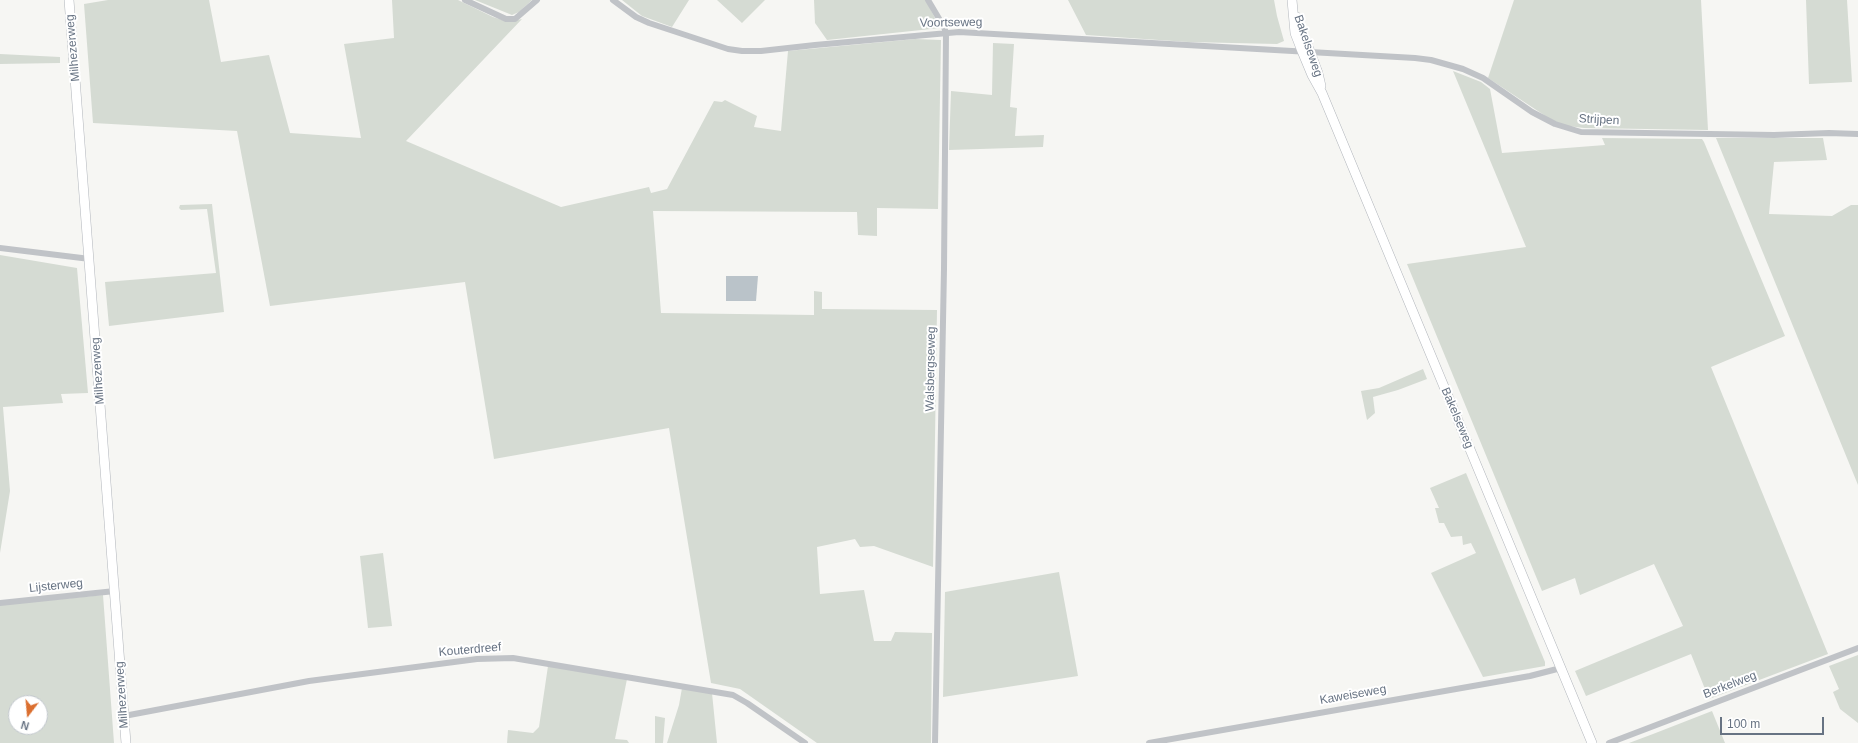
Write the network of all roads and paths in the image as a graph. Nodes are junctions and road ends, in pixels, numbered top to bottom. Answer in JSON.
{"nodes":[{"id":1,"x":69,"y":0,"type":"edge"},
{"id":2,"x":465,"y":0,"type":"edge"},
{"id":3,"x":537,"y":0,"type":"edge"},
{"id":4,"x":613,"y":0,"type":"edge"},
{"id":5,"x":928,"y":0,"type":"edge"},
{"id":6,"x":1292,"y":0,"type":"edge"},
{"id":7,"x":946,"y":33,"type":"junction"},
{"id":8,"x":1306,"y":51,"type":"junction"},
{"id":9,"x":1858,"y":134,"type":"edge"},
{"id":10,"x":0,"y":248,"type":"edge"},
{"id":11,"x":90,"y":259,"type":"junction"},
{"id":12,"x":115,"y":591,"type":"junction"},
{"id":13,"x":0,"y":603,"type":"edge"},
{"id":14,"x":1858,"y":648,"type":"edge"},
{"id":15,"x":1561,"y":668,"type":"junction"},
{"id":16,"x":124,"y":716,"type":"junction"},
{"id":17,"x":126,"y":743,"type":"edge"},
{"id":18,"x":805,"y":743,"type":"edge"},
{"id":19,"x":936,"y":743,"type":"edge"},
{"id":20,"x":1149,"y":743,"type":"edge"},
{"id":21,"x":1592,"y":743,"type":"edge"},
{"id":22,"x":1610,"y":743,"type":"edge"}],
"edges":[{"from":1,"to":11,"type":"main road","name":"Milhezerweg"},
{"from":2,"to":3,"type":"street"},
{"from":4,"to":7,"type":"street","name":"Voortseweg"},
{"from":5,"to":7,"type":"street","name":"Walsbergseweg"},
{"from":6,"to":8,"type":"main road","name":"Bakelseweg"},
{"from":7,"to":8,"type":"street","name":"Voortseweg"},
{"from":7,"to":19,"type":"street","name":"Walsbergseweg"},
{"from":8,"to":9,"type":"street","name":"Strijpen"},
{"from":8,"to":15,"type":"main road","name":"Bakelseweg"},
{"from":10,"to":11,"type":"street"},
{"from":11,"to":12,"type":"main road","name":"Milhezerweg"},
{"from":12,"to":13,"type":"street","name":"Lijsterweg"},
{"from":12,"to":16,"type":"main road","name":"Milhezerweg"},
{"from":14,"to":22,"type":"street","name":"Berkelweg"},
{"from":15,"to":20,"type":"street","name":"Kaweiseweg"},
{"from":15,"to":21,"type":"main road","name":"Bakelseweg"},
{"from":16,"to":17,"type":"main road","name":"Milhezerweg"},
{"from":16,"to":18,"type":"street","name":"Kouterdreef"}]}
